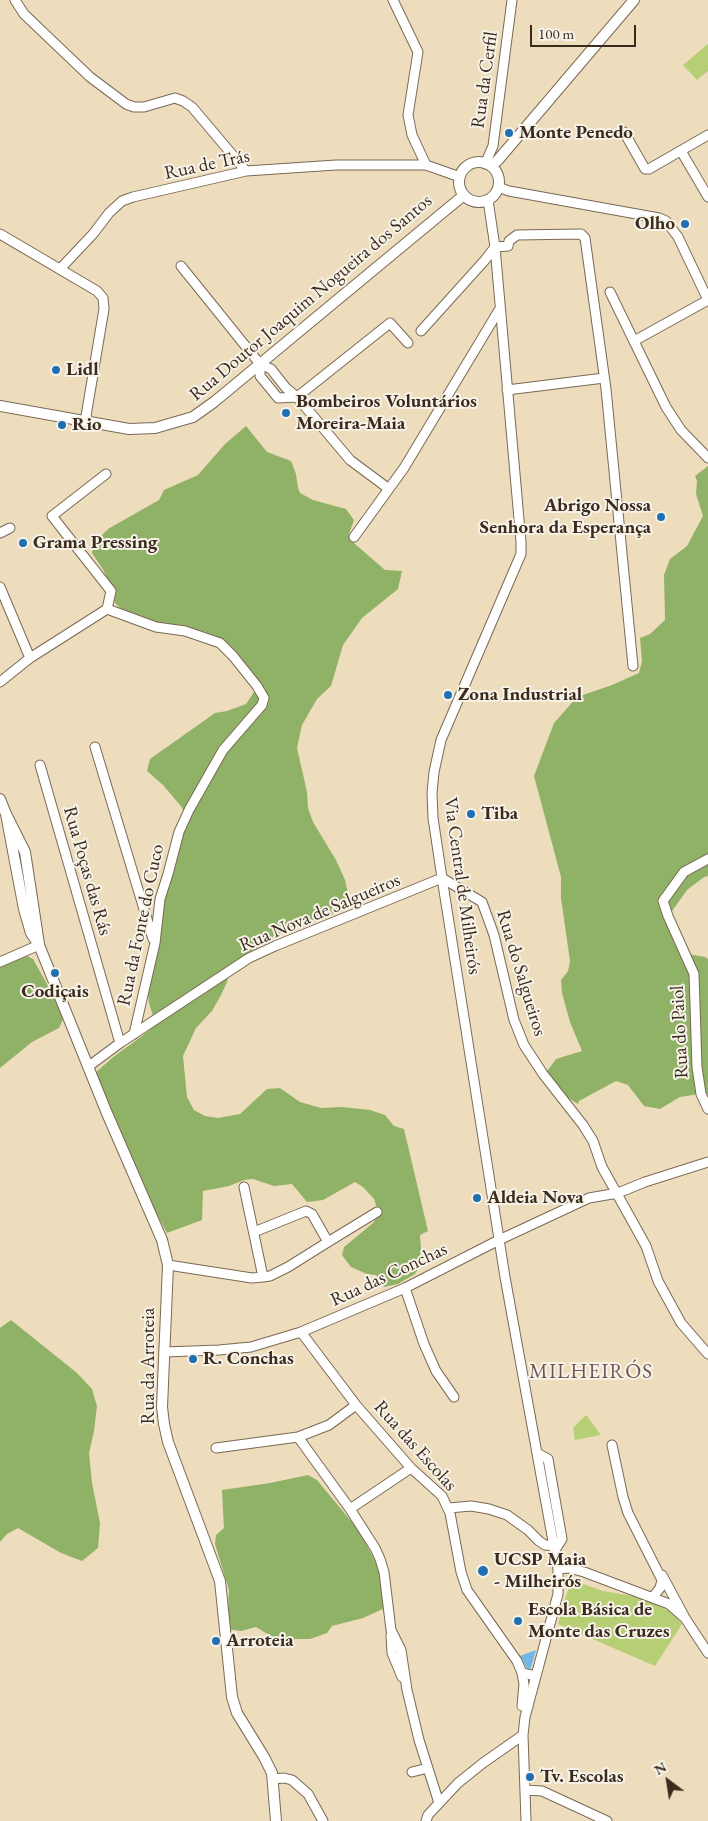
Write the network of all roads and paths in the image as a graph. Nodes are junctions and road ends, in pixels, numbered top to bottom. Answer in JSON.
{"nodes":[{"id":1,"x":16,"y":0,"type":"edge"},
{"id":2,"x":394,"y":0,"type":"edge"},
{"id":3,"x":512,"y":0,"type":"edge"},
{"id":4,"x":634,"y":0,"type":"edge"},
{"id":5,"x":624,"y":132,"type":"dead end"},
{"id":6,"x":708,"y":135,"type":"edge"},
{"id":7,"x":681,"y":151,"type":"junction"},
{"id":8,"x":426,"y":165,"type":"junction"},
{"id":9,"x":488,"y":165,"type":"junction"},
{"id":10,"x":246,"y":170,"type":"junction"},
{"id":11,"x":460,"y":176,"type":"junction"},
{"id":12,"x":498,"y":187,"type":"junction"},
{"id":13,"x":464,"y":195,"type":"junction"},
{"id":14,"x":708,"y":198,"type":"edge"},
{"id":15,"x":488,"y":200,"type":"junction"},
{"id":16,"x":0,"y":234,"type":"edge"},
{"id":17,"x":495,"y":246,"type":"junction"},
{"id":18,"x":180,"y":266,"type":"dead end"},
{"id":19,"x":60,"y":269,"type":"junction"},
{"id":20,"x":610,"y":292,"type":"dead end"},
{"id":21,"x":708,"y":300,"type":"edge"},
{"id":22,"x":500,"y":310,"type":"junction"},
{"id":23,"x":421,"y":331,"type":"dead end"},
{"id":24,"x":634,"y":341,"type":"junction"},
{"id":25,"x":408,"y":343,"type":"dead end"},
{"id":26,"x":260,"y":364,"type":"junction"},
{"id":27,"x":604,"y":378,"type":"junction"},
{"id":28,"x":507,"y":390,"type":"junction"},
{"id":29,"x":297,"y":397,"type":"junction"},
{"id":30,"x":0,"y":406,"type":"edge"},
{"id":31,"x":85,"y":422,"type":"junction"},
{"id":32,"x":708,"y":458,"type":"edge"},
{"id":33,"x":106,"y":474,"type":"dead end"},
{"id":34,"x":389,"y":489,"type":"junction"},
{"id":35,"x":10,"y":528,"type":"dead end"},
{"id":36,"x":0,"y":533,"type":"edge"},
{"id":37,"x":354,"y":537,"type":"dead end"},
{"id":38,"x":0,"y":587,"type":"edge"},
{"id":39,"x":107,"y":609,"type":"junction"},
{"id":40,"x":30,"y":658,"type":"junction"},
{"id":41,"x":633,"y":666,"type":"dead end"},
{"id":42,"x":0,"y":681,"type":"edge"},
{"id":43,"x":96,"y":747,"type":"dead end"},
{"id":44,"x":40,"y":764,"type":"dead end"},
{"id":45,"x":0,"y":799,"type":"edge"},
{"id":46,"x":708,"y":859,"type":"edge"},
{"id":47,"x":442,"y":878,"type":"junction"},
{"id":48,"x":155,"y":943,"type":"junction"},
{"id":49,"x":39,"y":945,"type":"junction"},
{"id":50,"x":0,"y":962,"type":"edge"},
{"id":51,"x":134,"y":1034,"type":"junction"},
{"id":52,"x":120,"y":1043,"type":"junction"},
{"id":53,"x":88,"y":1066,"type":"junction"},
{"id":54,"x":708,"y":1109,"type":"edge"},
{"id":55,"x":708,"y":1162,"type":"edge"},
{"id":56,"x":244,"y":1187,"type":"dead end"},
{"id":57,"x":618,"y":1194,"type":"junction"},
{"id":58,"x":377,"y":1212,"type":"dead end"},
{"id":59,"x":254,"y":1232,"type":"junction"},
{"id":60,"x":499,"y":1240,"type":"junction"},
{"id":61,"x":328,"y":1242,"type":"junction"},
{"id":62,"x":168,"y":1265,"type":"junction"},
{"id":63,"x":264,"y":1277,"type":"junction"},
{"id":64,"x":405,"y":1288,"type":"junction"},
{"id":65,"x":301,"y":1332,"type":"junction"},
{"id":66,"x":164,"y":1352,"type":"junction"},
{"id":67,"x":708,"y":1354,"type":"edge"},
{"id":68,"x":454,"y":1397,"type":"dead end"},
{"id":69,"x":356,"y":1404,"type":"junction"},
{"id":70,"x":298,"y":1437,"type":"junction"},
{"id":71,"x":612,"y":1445,"type":"dead end"},
{"id":72,"x":216,"y":1448,"type":"dead end"},
{"id":73,"x":412,"y":1468,"type":"junction"},
{"id":74,"x":448,"y":1508,"type":"junction"},
{"id":75,"x":350,"y":1509,"type":"junction"},
{"id":76,"x":554,"y":1548,"type":"junction"},
{"id":77,"x":558,"y":1569,"type":"junction"},
{"id":78,"x":658,"y":1570,"type":"junction"},
{"id":79,"x":671,"y":1590,"type":"junction"},
{"id":80,"x":652,"y":1597,"type":"junction"},
{"id":81,"x":664,"y":1602,"type":"junction"},
{"id":82,"x":684,"y":1618,"type":"junction"},
{"id":83,"x":708,"y":1653,"type":"edge"},
{"id":84,"x":522,"y":1673,"type":"junction"},
{"id":85,"x":536,"y":1676,"type":"junction"},
{"id":86,"x":528,"y":1707,"type":"junction"},
{"id":87,"x":523,"y":1735,"type":"junction"},
{"id":88,"x":428,"y":1768,"type":"junction"},
{"id":89,"x":412,"y":1772,"type":"dead end"},
{"id":90,"x":273,"y":1779,"type":"junction"},
{"id":91,"x":525,"y":1790,"type":"junction"},
{"id":92,"x":439,"y":1803,"type":"junction"},
{"id":93,"x":276,"y":1821,"type":"edge"},
{"id":94,"x":323,"y":1821,"type":"edge"},
{"id":95,"x":426,"y":1821,"type":"edge"},
{"id":96,"x":526,"y":1821,"type":"edge"},
{"id":97,"x":607,"y":1821,"type":"edge"}],
"edges":[{"from":1,"to":10,"type":"street"},
{"from":2,"to":8,"type":"street"},
{"from":3,"to":9,"type":"street","name":"Rua da Cerfil"},
{"from":4,"to":9,"type":"main road"},
{"from":5,"to":7,"type":"street"},
{"from":6,"to":7,"type":"street"},
{"from":7,"to":14,"type":"street"},
{"from":8,"to":10,"type":"street","name":"Rua de Trás"},
{"from":8,"to":11,"type":"street","name":"Rua de Trás"},
{"from":9,"to":11,"type":"main road"},
{"from":9,"to":12,"type":"main road"},
{"from":10,"to":19,"type":"street","name":"Rua de Trás"},
{"from":11,"to":13,"type":"main road"},
{"from":12,"to":15,"type":"main road"},
{"from":12,"to":21,"type":"street"},
{"from":13,"to":15,"type":"main road"},
{"from":13,"to":26,"type":"main road","name":"Rua Doutor Joaquim Nogueira dos Santos"},
{"from":15,"to":17,"type":"street","name":"Via Central de Milheirós"},
{"from":16,"to":19,"type":"street"},
{"from":17,"to":22,"type":"street","name":"Via Central de Milheirós"},
{"from":17,"to":23,"type":"street"},
{"from":17,"to":27,"type":"street"},
{"from":18,"to":26,"type":"street"},
{"from":19,"to":31,"type":"street"},
{"from":20,"to":24,"type":"street"},
{"from":21,"to":24,"type":"street"},
{"from":22,"to":28,"type":"street","name":"Via Central de Milheirós"},
{"from":22,"to":34,"type":"street"},
{"from":24,"to":32,"type":"street"},
{"from":25,"to":29,"type":"street"},
{"from":26,"to":29,"type":"street"},
{"from":26,"to":31,"type":"main road","name":"Rua Doutor Joaquim Nogueira dos Santos"},
{"from":27,"to":28,"type":"street"},
{"from":27,"to":41,"type":"street"},
{"from":28,"to":47,"type":"street","name":"Via Central de Milheirós"},
{"from":29,"to":34,"type":"street"},
{"from":30,"to":31,"type":"main road","name":"Rua Doutor Joaquim Nogueira dos Santos"},
{"from":33,"to":39,"type":"street"},
{"from":34,"to":37,"type":"street"},
{"from":35,"to":36,"type":"street"},
{"from":38,"to":40,"type":"street"},
{"from":39,"to":40,"type":"street"},
{"from":39,"to":48,"type":"street","name":"Rua da Fonte do Cuco"},
{"from":40,"to":42,"type":"street"},
{"from":43,"to":48,"type":"street"},
{"from":44,"to":52,"type":"street","name":"Rua Poças das Rás"},
{"from":45,"to":49,"type":"main road","name":"Rua da Arroteia"},
{"from":46,"to":54,"type":"street","name":"Rua do Paiol"},
{"from":47,"to":51,"type":"street","name":"Rua Nova de Salgueiros"},
{"from":47,"to":57,"type":"street","name":"Rua do Salgueiros"},
{"from":47,"to":60,"type":"street","name":"Via Central de Milheirós"},
{"from":48,"to":51,"type":"street","name":"Rua da Fonte do Cuco"},
{"from":49,"to":50,"type":"street"},
{"from":49,"to":53,"type":"main road","name":"Rua da Arroteia"},
{"from":51,"to":52,"type":"street","name":"Rua Nova de Salgueiros"},
{"from":52,"to":53,"type":"street","name":"Rua Nova de Salgueiros"},
{"from":53,"to":62,"type":"main road","name":"Rua da Arroteia"},
{"from":55,"to":57,"type":"street","name":"Rua das Conchas"},
{"from":56,"to":59,"type":"street"},
{"from":57,"to":60,"type":"street","name":"Rua das Conchas"},
{"from":57,"to":67,"type":"street","name":"Rua do Salgueiros"},
{"from":58,"to":61,"type":"street"},
{"from":59,"to":61,"type":"street"},
{"from":59,"to":63,"type":"street"},
{"from":60,"to":64,"type":"street","name":"Rua das Conchas"},
{"from":60,"to":76,"type":"street","name":"Via Central de Milheirós"},
{"from":61,"to":63,"type":"street"},
{"from":62,"to":63,"type":"street"},
{"from":62,"to":66,"type":"main road","name":"Rua da Arroteia"},
{"from":64,"to":65,"type":"street","name":"Rua das Conchas"},
{"from":64,"to":68,"type":"street"},
{"from":65,"to":66,"type":"street","name":"Rua das Conchas"},
{"from":65,"to":69,"type":"street","name":"Rua das Escolas"},
{"from":66,"to":90,"type":"main road","name":"Rua da Arroteia"},
{"from":69,"to":70,"type":"street"},
{"from":69,"to":73,"type":"street","name":"Rua das Escolas"},
{"from":70,"to":72,"type":"street"},
{"from":70,"to":75,"type":"street"},
{"from":71,"to":78,"type":"street"},
{"from":73,"to":74,"type":"street","name":"Rua das Escolas"},
{"from":73,"to":75,"type":"street"},
{"from":74,"to":76,"type":"street"},
{"from":74,"to":84,"type":"street","name":"Rua das Escolas"},
{"from":75,"to":88,"type":"street"},
{"from":76,"to":77,"type":"street","name":"Via Central de Milheirós"},
{"from":77,"to":80,"type":"street"},
{"from":77,"to":85,"type":"street","name":"Via Central de Milheirós"},
{"from":78,"to":79,"type":"street"},
{"from":78,"to":80,"type":"street"},
{"from":79,"to":81,"type":"street"},
{"from":79,"to":82,"type":"street"},
{"from":80,"to":81,"type":"street"},
{"from":81,"to":82,"type":"street"},
{"from":82,"to":83,"type":"street"},
{"from":84,"to":85,"type":"street"},
{"from":84,"to":86,"type":"street","name":"Rua das Escolas"},
{"from":85,"to":86,"type":"street","name":"Rua das Escolas"},
{"from":86,"to":87,"type":"street","name":"Rua das Escolas"},
{"from":87,"to":91,"type":"street","name":"Rua das Escolas"},
{"from":87,"to":92,"type":"street"},
{"from":88,"to":89,"type":"street"},
{"from":88,"to":92,"type":"street"},
{"from":90,"to":93,"type":"main road","name":"Rua da Arroteia"},
{"from":90,"to":94,"type":"street"},
{"from":91,"to":96,"type":"street","name":"Rua das Escolas"},
{"from":91,"to":97,"type":"street"},
{"from":92,"to":95,"type":"street"}]}
